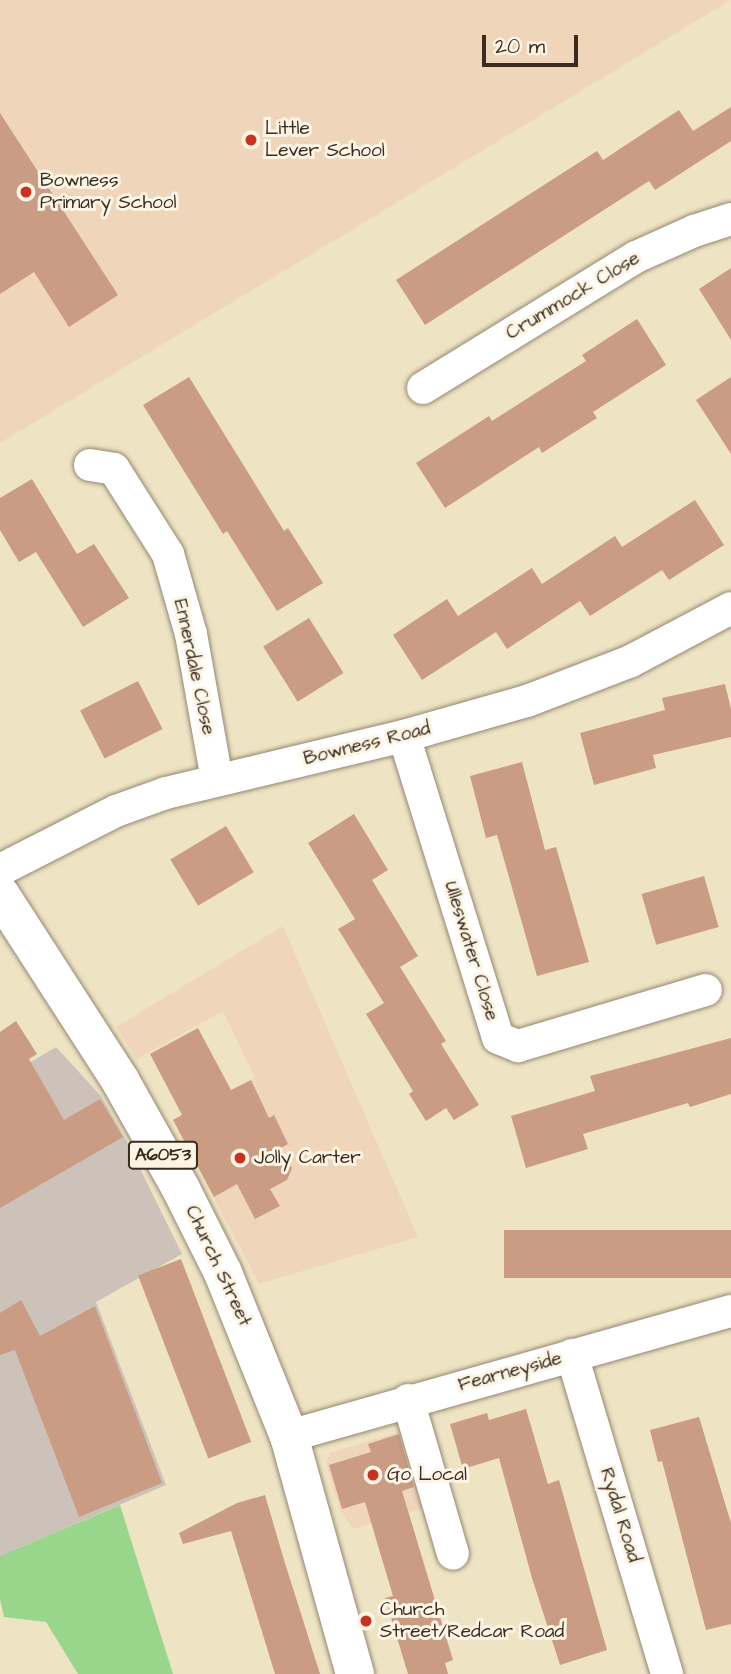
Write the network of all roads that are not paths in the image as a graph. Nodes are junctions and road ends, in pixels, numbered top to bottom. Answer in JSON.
{"nodes":[{"id":1,"x":731,"y":219,"type":"edge"},
{"id":2,"x":422,"y":388,"type":"dead end"},
{"id":3,"x":90,"y":465,"type":"dead end"},
{"id":4,"x":731,"y":608,"type":"edge"},
{"id":5,"x":404,"y":736,"type":"junction"},
{"id":6,"x":216,"y":780,"type":"junction"},
{"id":7,"x":0,"y":870,"type":"edge"},
{"id":8,"x":0,"y":894,"type":"edge"},
{"id":9,"x":706,"y":990,"type":"dead end"},
{"id":10,"x":731,"y":1311,"type":"edge"},
{"id":11,"x":572,"y":1355,"type":"junction"},
{"id":12,"x":408,"y":1400,"type":"junction"},
{"id":13,"x":289,"y":1436,"type":"junction"},
{"id":14,"x":453,"y":1554,"type":"dead end"},
{"id":15,"x":355,"y":1674,"type":"edge"},
{"id":16,"x":667,"y":1674,"type":"edge"}],
"edges":[{"from":1,"to":2,"type":"street","name":"Crummock Close"},
{"from":3,"to":6,"type":"street","name":"Ennerdale Close"},
{"from":4,"to":5,"type":"street","name":"Bowness Road"},
{"from":5,"to":6,"type":"street","name":"Bowness Road"},
{"from":5,"to":9,"type":"street","name":"Ulleswater Close"},
{"from":6,"to":7,"type":"street","name":"Bowness Road"},
{"from":8,"to":13,"type":"main road","name":"Church Street","number":"A6053"},
{"from":10,"to":11,"type":"street","name":"Fearneyside"},
{"from":11,"to":12,"type":"street","name":"Fearneyside"},
{"from":11,"to":16,"type":"street","name":"Rydal Road"},
{"from":12,"to":13,"type":"street","name":"Fearneyside"},
{"from":12,"to":14,"type":"street"},
{"from":13,"to":15,"type":"main road","name":"Church Street","number":"A6053"}]}
